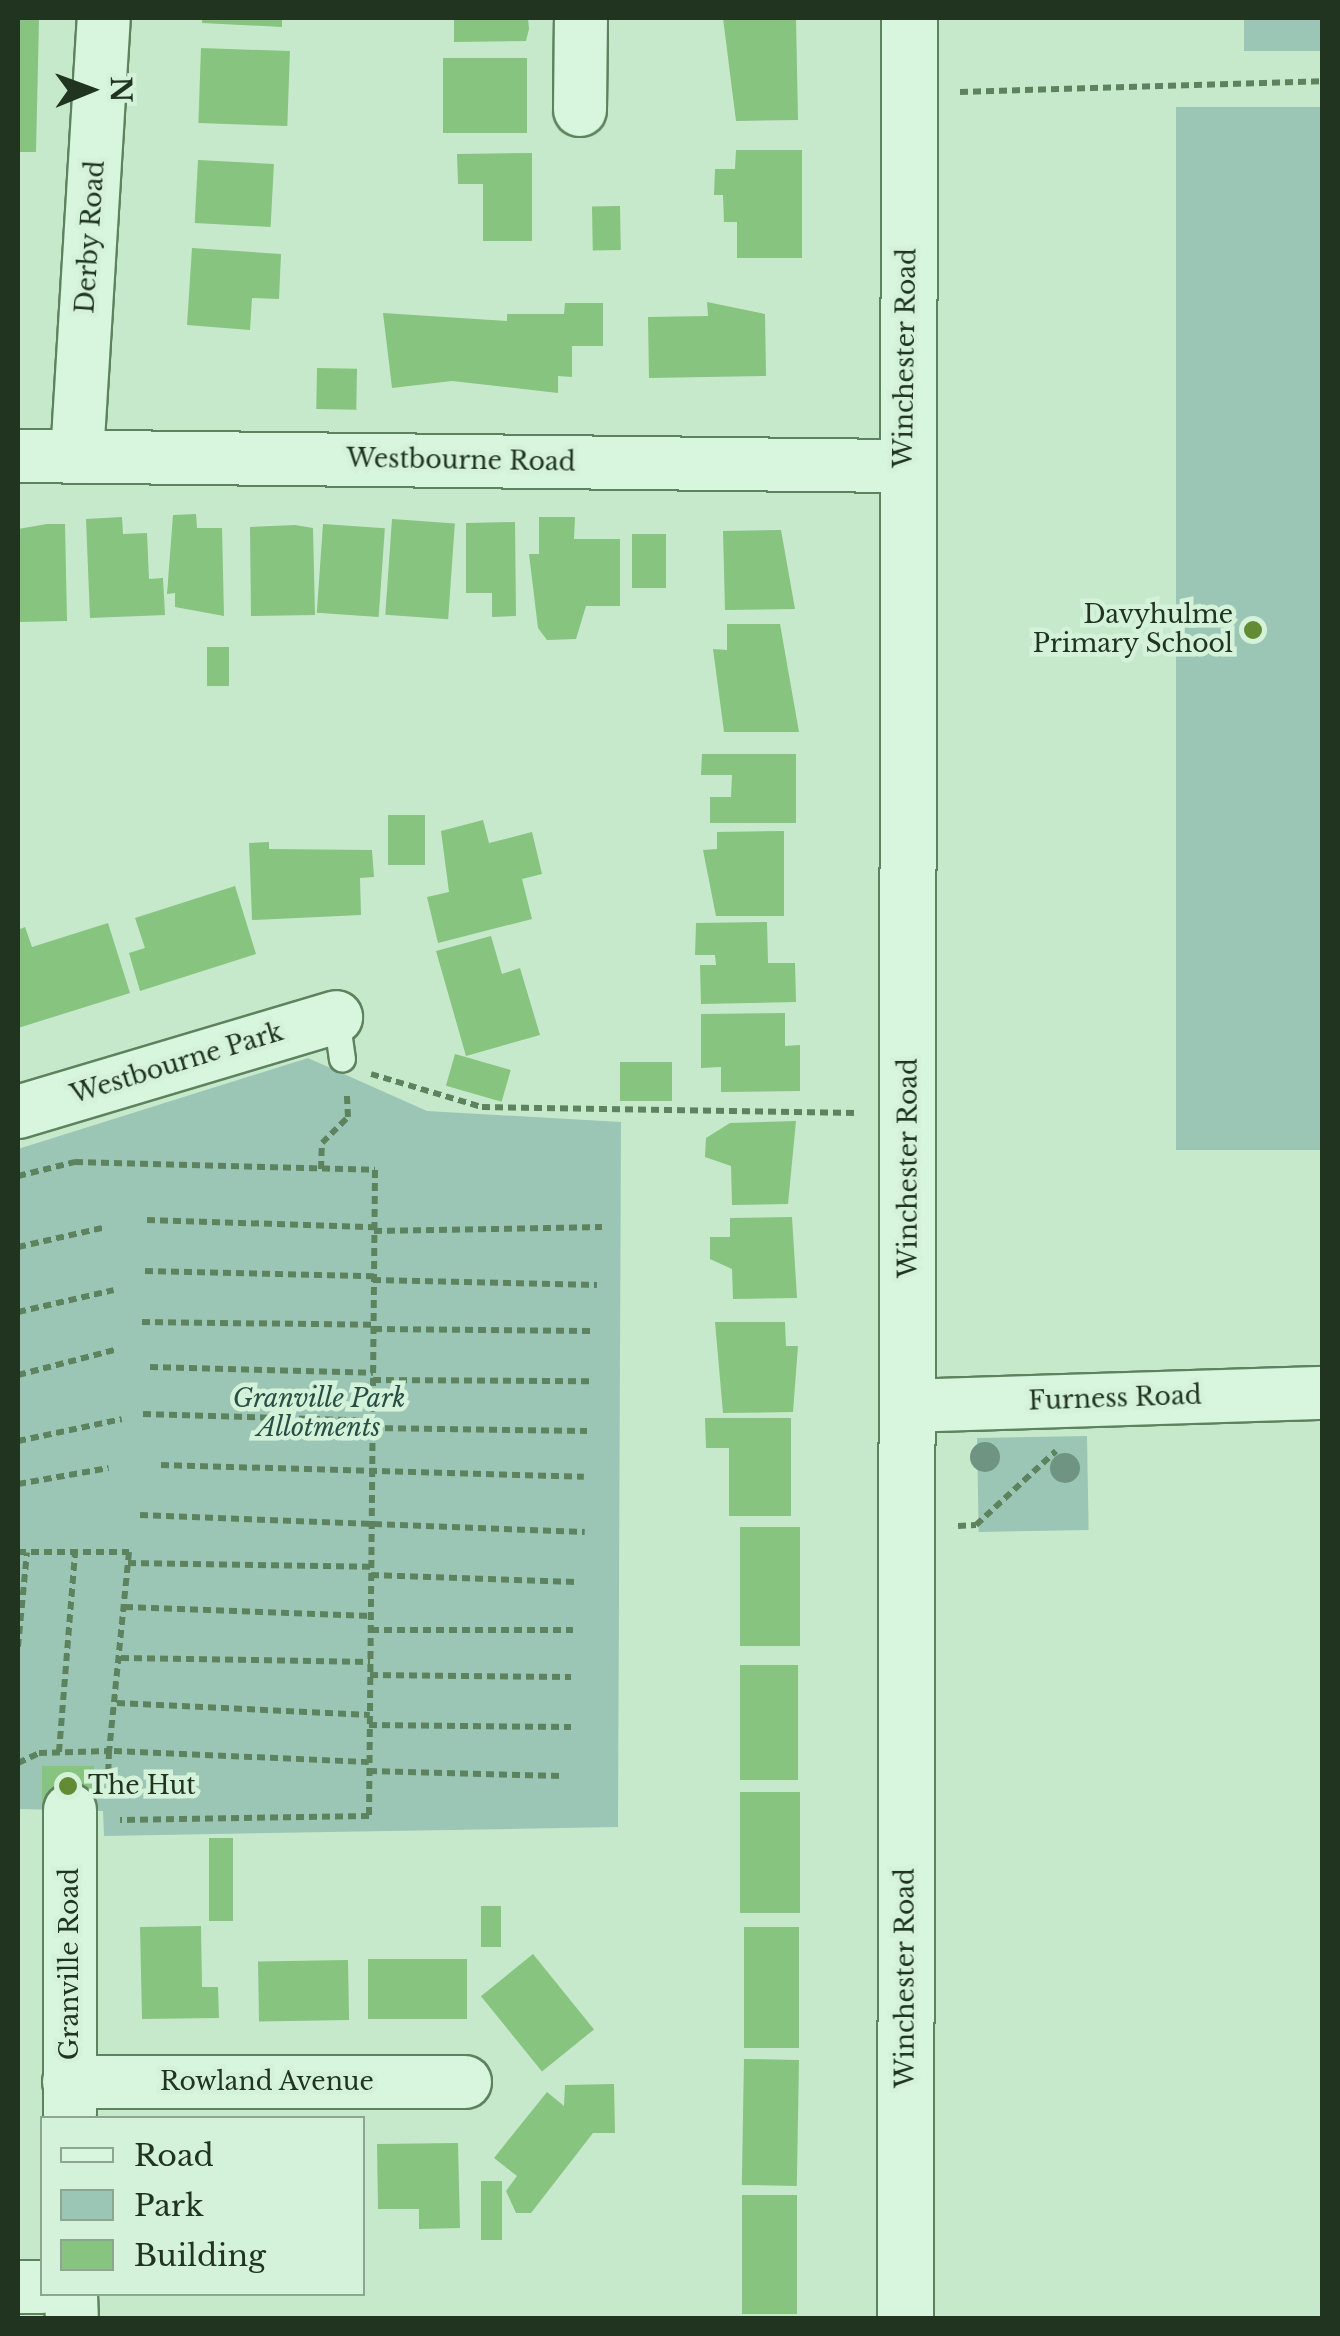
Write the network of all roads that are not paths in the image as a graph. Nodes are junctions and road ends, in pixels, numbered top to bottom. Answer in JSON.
{"nodes":[{"id":1,"x":104,"y":18,"type":"edge"},
{"id":2,"x":581,"y":18,"type":"edge"},
{"id":3,"x":909,"y":18,"type":"edge"},
{"id":4,"x":580,"y":110,"type":"dead end"},
{"id":5,"x":18,"y":456,"type":"edge"},
{"id":6,"x":77,"y":456,"type":"junction"},
{"id":7,"x":905,"y":466,"type":"junction"},
{"id":8,"x":339,"y":1038,"type":"road end"},
{"id":9,"x":18,"y":1112,"type":"edge"},
{"id":10,"x":1322,"y":1393,"type":"edge"},
{"id":11,"x":907,"y":1406,"type":"junction"},
{"id":12,"x":81,"y":1817,"type":"road end"},
{"id":13,"x":465,"y":2082,"type":"dead end"},
{"id":14,"x":70,"y":2100,"type":"edge"},
{"id":15,"x":905,"y":2318,"type":"edge"}],
"edges":[{"from":1,"to":6,"type":"street","name":"Derby Road"},
{"from":2,"to":4,"type":"street"},
{"from":3,"to":7,"type":"street","name":"Winchester Road"},
{"from":5,"to":6,"type":"street","name":"Westbourne Road"},
{"from":6,"to":7,"type":"street","name":"Westbourne Road"},
{"from":7,"to":11,"type":"street","name":"Winchester Road"},
{"from":8,"to":9,"type":"street","name":"Westbourne Park"},
{"from":10,"to":11,"type":"street","name":"Furness Road"},
{"from":11,"to":15,"type":"street","name":"Winchester Road"},
{"from":12,"to":14,"type":"street","name":"Granville Road"},
{"from":13,"to":14,"type":"street","name":"Rowland Avenue"}]}
